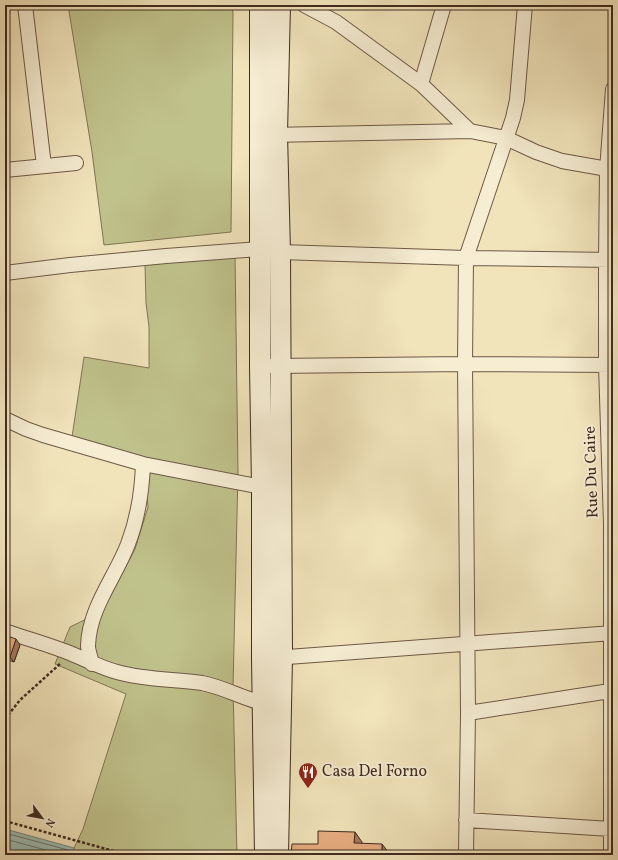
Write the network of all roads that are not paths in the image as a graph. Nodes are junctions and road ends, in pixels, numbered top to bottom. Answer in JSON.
{"nodes":[{"id":1,"x":25,"y":5,"type":"edge"},
{"id":2,"x":260,"y":5,"type":"edge"},
{"id":3,"x":280,"y":5,"type":"edge"},
{"id":4,"x":304,"y":5,"type":"edge"},
{"id":5,"x":444,"y":5,"type":"edge"},
{"id":6,"x":525,"y":5,"type":"edge"},
{"id":7,"x":421,"y":84,"type":"junction"},
{"id":8,"x":613,"y":89,"type":"edge"},
{"id":9,"x":470,"y":131,"type":"junction"},
{"id":10,"x":268,"y":135,"type":"junction"},
{"id":11,"x":506,"y":138,"type":"junction"},
{"id":12,"x":76,"y":163,"type":"dead end"},
{"id":13,"x":44,"y":166,"type":"junction"},
{"id":14,"x":5,"y":170,"type":"edge"},
{"id":15,"x":610,"y":170,"type":"edge"},
{"id":16,"x":260,"y":249,"type":"junction"},
{"id":17,"x":280,"y":252,"type":"junction"},
{"id":18,"x":466,"y":258,"type":"junction"},
{"id":19,"x":609,"y":260,"type":"edge"},
{"id":20,"x":5,"y":273,"type":"edge"},
{"id":21,"x":465,"y":364,"type":"junction"},
{"id":22,"x":609,"y":365,"type":"edge"},
{"id":23,"x":280,"y":366,"type":"junction"},
{"id":24,"x":260,"y":367,"type":"junction"},
{"id":25,"x":5,"y":419,"type":"edge"},
{"id":26,"x":143,"y":464,"type":"junction"},
{"id":27,"x":262,"y":487,"type":"junction"},
{"id":28,"x":612,"y":524,"type":"edge"},
{"id":29,"x":5,"y":631,"type":"edge"},
{"id":30,"x":612,"y":633,"type":"edge"},
{"id":31,"x":467,"y":643,"type":"junction"},
{"id":32,"x":282,"y":658,"type":"junction"},
{"id":33,"x":262,"y":659,"type":"junction"},
{"id":34,"x":92,"y":664,"type":"junction"},
{"id":35,"x":610,"y":691,"type":"junction"},
{"id":36,"x":262,"y":704,"type":"junction"},
{"id":37,"x":468,"y":713,"type":"junction"},
{"id":38,"x":466,"y":820,"type":"junction"},
{"id":39,"x":611,"y":829,"type":"junction"},
{"id":40,"x":264,"y":855,"type":"edge"},
{"id":41,"x":278,"y":855,"type":"edge"},
{"id":42,"x":466,"y":855,"type":"edge"},
{"id":43,"x":611,"y":855,"type":"edge"}],
"edges":[{"from":1,"to":13,"type":"street"},
{"from":2,"to":10,"type":"main road"},
{"from":3,"to":10,"type":"main road"},
{"from":4,"to":7,"type":"street"},
{"from":5,"to":7,"type":"street"},
{"from":6,"to":11,"type":"street"},
{"from":7,"to":9,"type":"street"},
{"from":8,"to":15,"type":"street","name":"Rue Du Caire"},
{"from":9,"to":10,"type":"street"},
{"from":9,"to":11,"type":"street"},
{"from":10,"to":16,"type":"main road"},
{"from":10,"to":17,"type":"main road"},
{"from":11,"to":15,"type":"street"},
{"from":11,"to":18,"type":"street"},
{"from":12,"to":13,"type":"street"},
{"from":13,"to":14,"type":"street"},
{"from":15,"to":19,"type":"street","name":"Rue Du Caire"},
{"from":16,"to":17,"type":"street"},
{"from":16,"to":20,"type":"street"},
{"from":16,"to":24,"type":"main road"},
{"from":17,"to":18,"type":"street"},
{"from":17,"to":23,"type":"main road"},
{"from":18,"to":19,"type":"street"},
{"from":18,"to":21,"type":"street"},
{"from":19,"to":22,"type":"street","name":"Rue Du Caire"},
{"from":21,"to":22,"type":"street"},
{"from":21,"to":23,"type":"street"},
{"from":21,"to":31,"type":"street"},
{"from":22,"to":28,"type":"street","name":"Rue Du Caire"},
{"from":23,"to":24,"type":"street"},
{"from":23,"to":32,"type":"main road"},
{"from":24,"to":27,"type":"main road"},
{"from":25,"to":26,"type":"street"},
{"from":26,"to":27,"type":"street"},
{"from":26,"to":34,"type":"street"},
{"from":27,"to":33,"type":"main road"},
{"from":28,"to":30,"type":"street","name":"Rue Du Caire"},
{"from":29,"to":34,"type":"street"},
{"from":30,"to":31,"type":"street"},
{"from":30,"to":35,"type":"street","name":"Rue Du Caire"},
{"from":31,"to":32,"type":"street"},
{"from":31,"to":37,"type":"street"},
{"from":32,"to":33,"type":"street"},
{"from":32,"to":41,"type":"main road"},
{"from":33,"to":36,"type":"main road"},
{"from":34,"to":36,"type":"street"},
{"from":35,"to":37,"type":"street"},
{"from":35,"to":39,"type":"street","name":"Rue Du Caire"},
{"from":36,"to":40,"type":"main road"},
{"from":37,"to":38,"type":"street"},
{"from":38,"to":39,"type":"street"},
{"from":38,"to":42,"type":"street"},
{"from":39,"to":43,"type":"street","name":"Rue Du Caire"}]}
